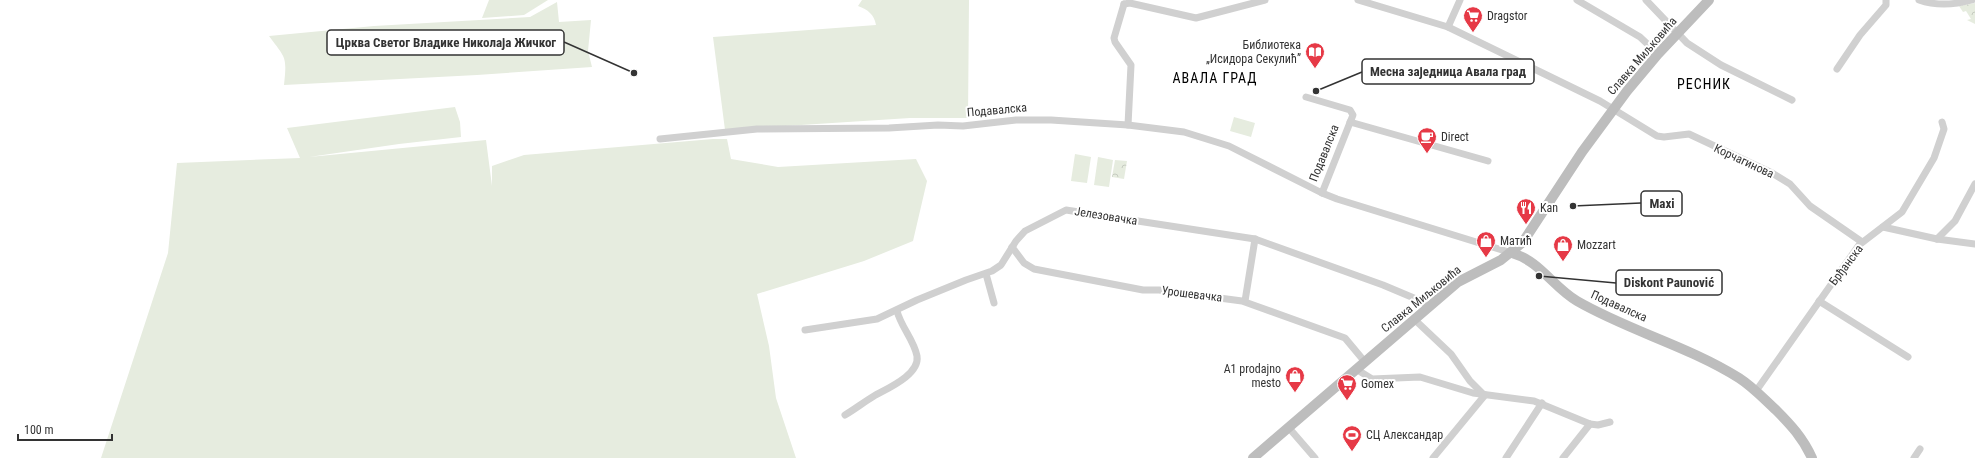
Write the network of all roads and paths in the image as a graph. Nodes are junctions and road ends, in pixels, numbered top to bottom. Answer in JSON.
{"nodes":[{"id":1,"x":1265,"y":0,"type":"edge"},
{"id":2,"x":1358,"y":0,"type":"edge"},
{"id":3,"x":1460,"y":0,"type":"edge"},
{"id":4,"x":1577,"y":0,"type":"edge"},
{"id":5,"x":1646,"y":0,"type":"edge"},
{"id":6,"x":1709,"y":0,"type":"edge"},
{"id":7,"x":1886,"y":0,"type":"edge"},
{"id":8,"x":1919,"y":0,"type":"edge"},
{"id":9,"x":1972,"y":0,"type":"edge"},
{"id":10,"x":1122,"y":2,"type":"edge"},
{"id":11,"x":1448,"y":27,"type":"junction"},
{"id":12,"x":1677,"y":34,"type":"junction"},
{"id":13,"x":1658,"y":54,"type":"junction"},
{"id":14,"x":1837,"y":69,"type":"dead end"},
{"id":15,"x":1306,"y":97,"type":"dead end"},
{"id":16,"x":1792,"y":100,"type":"dead end"},
{"id":17,"x":1614,"y":109,"type":"junction"},
{"id":18,"x":1350,"y":122,"type":"junction"},
{"id":19,"x":1942,"y":122,"type":"dead end"},
{"id":20,"x":1128,"y":125,"type":"junction"},
{"id":21,"x":660,"y":139,"type":"dead end"},
{"id":22,"x":1488,"y":161,"type":"dead end"},
{"id":23,"x":1975,"y":184,"type":"edge"},
{"id":24,"x":1322,"y":193,"type":"junction"},
{"id":25,"x":1883,"y":227,"type":"junction"},
{"id":26,"x":1256,"y":239,"type":"junction"},
{"id":27,"x":1937,"y":239,"type":"junction"},
{"id":28,"x":1862,"y":242,"type":"junction"},
{"id":29,"x":1975,"y":244,"type":"edge"},
{"id":30,"x":1012,"y":247,"type":"junction"},
{"id":31,"x":1512,"y":253,"type":"junction"},
{"id":32,"x":986,"y":274,"type":"junction"},
{"id":33,"x":1245,"y":301,"type":"junction"},
{"id":34,"x":1819,"y":302,"type":"junction"},
{"id":35,"x":994,"y":303,"type":"dead end"},
{"id":36,"x":1429,"y":307,"type":"junction"},
{"id":37,"x":897,"y":311,"type":"junction"},
{"id":38,"x":1414,"y":319,"type":"junction"},
{"id":39,"x":804,"y":330,"type":"dead end"},
{"id":40,"x":1908,"y":357,"type":"dead end"},
{"id":41,"x":1365,"y":362,"type":"junction"},
{"id":42,"x":1356,"y":370,"type":"junction"},
{"id":43,"x":1756,"y":391,"type":"junction"},
{"id":44,"x":1485,"y":395,"type":"junction"},
{"id":45,"x":1542,"y":403,"type":"junction"},
{"id":46,"x":845,"y":415,"type":"dead end"},
{"id":47,"x":1610,"y":422,"type":"dead end"},
{"id":48,"x":1590,"y":424,"type":"junction"},
{"id":49,"x":1289,"y":428,"type":"junction"},
{"id":50,"x":1920,"y":449,"type":"dead end"},
{"id":51,"x":1253,"y":458,"type":"edge"},
{"id":52,"x":1315,"y":458,"type":"edge"},
{"id":53,"x":1434,"y":458,"type":"edge"},
{"id":54,"x":1506,"y":458,"type":"edge"},
{"id":55,"x":1563,"y":458,"type":"edge"},
{"id":56,"x":1812,"y":458,"type":"edge"},
{"id":57,"x":1914,"y":458,"type":"edge"}],
"edges":[{"from":1,"to":10,"type":"street"},
{"from":2,"to":11,"type":"street","name":"Корчагинова"},
{"from":3,"to":11,"type":"street"},
{"from":4,"to":13,"type":"street"},
{"from":5,"to":12,"type":"street"},
{"from":6,"to":12,"type":"street","name":"Славка Миљковића"},
{"from":7,"to":14,"type":"street"},
{"from":8,"to":9,"type":"street"},
{"from":10,"to":20,"type":"street"},
{"from":11,"to":17,"type":"street","name":"Корчагинова"},
{"from":12,"to":13,"type":"street","name":"Славка Миљковића"},
{"from":12,"to":16,"type":"street"},
{"from":13,"to":17,"type":"street","name":"Славка Миљковића"},
{"from":15,"to":18,"type":"street"},
{"from":17,"to":28,"type":"street","name":"Корчагинова"},
{"from":17,"to":31,"type":"street","name":"Славка Миљковића"},
{"from":18,"to":22,"type":"street"},
{"from":18,"to":24,"type":"street","name":"Подавалска"},
{"from":19,"to":25,"type":"street","name":"Брђанска"},
{"from":20,"to":21,"type":"street","name":"Подавалска"},
{"from":20,"to":24,"type":"street","name":"Подавалска"},
{"from":23,"to":27,"type":"street"},
{"from":24,"to":31,"type":"street","name":"Подавалска"},
{"from":25,"to":27,"type":"street"},
{"from":25,"to":28,"type":"street","name":"Брђанска"},
{"from":26,"to":30,"type":"street","name":"Јелезовачка"},
{"from":26,"to":33,"type":"street"},
{"from":26,"to":36,"type":"street","name":"Јелезовачка"},
{"from":27,"to":29,"type":"street"},
{"from":28,"to":34,"type":"street","name":"Брђанска"},
{"from":30,"to":32,"type":"street","name":"Јелезовачка"},
{"from":30,"to":33,"type":"street","name":"Урошевачка"},
{"from":31,"to":36,"type":"street","name":"Славка Миљковића"},
{"from":31,"to":43,"type":"street","name":"Подавалска"},
{"from":32,"to":35,"type":"street"},
{"from":32,"to":37,"type":"street","name":"Јелезовачка"},
{"from":33,"to":41,"type":"street","name":"Урошевачка"},
{"from":34,"to":40,"type":"street"},
{"from":34,"to":43,"type":"street","name":"Брђанска"},
{"from":36,"to":38,"type":"street","name":"Славка Миљковића"},
{"from":37,"to":39,"type":"street","name":"Јелезовачка"},
{"from":37,"to":46,"type":"street"},
{"from":38,"to":41,"type":"street","name":"Славка Миљковића"},
{"from":38,"to":44,"type":"street"},
{"from":41,"to":42,"type":"street","name":"Славка Миљковића"},
{"from":42,"to":44,"type":"street"},
{"from":42,"to":49,"type":"street","name":"Славка Миљковића"},
{"from":43,"to":56,"type":"street","name":"Подавалска"},
{"from":44,"to":45,"type":"street"},
{"from":44,"to":53,"type":"street"},
{"from":45,"to":48,"type":"street"},
{"from":45,"to":54,"type":"street"},
{"from":47,"to":48,"type":"street"},
{"from":48,"to":55,"type":"street"},
{"from":49,"to":51,"type":"street","name":"Славка Миљковића"},
{"from":49,"to":52,"type":"street"},
{"from":50,"to":57,"type":"street"}]}
